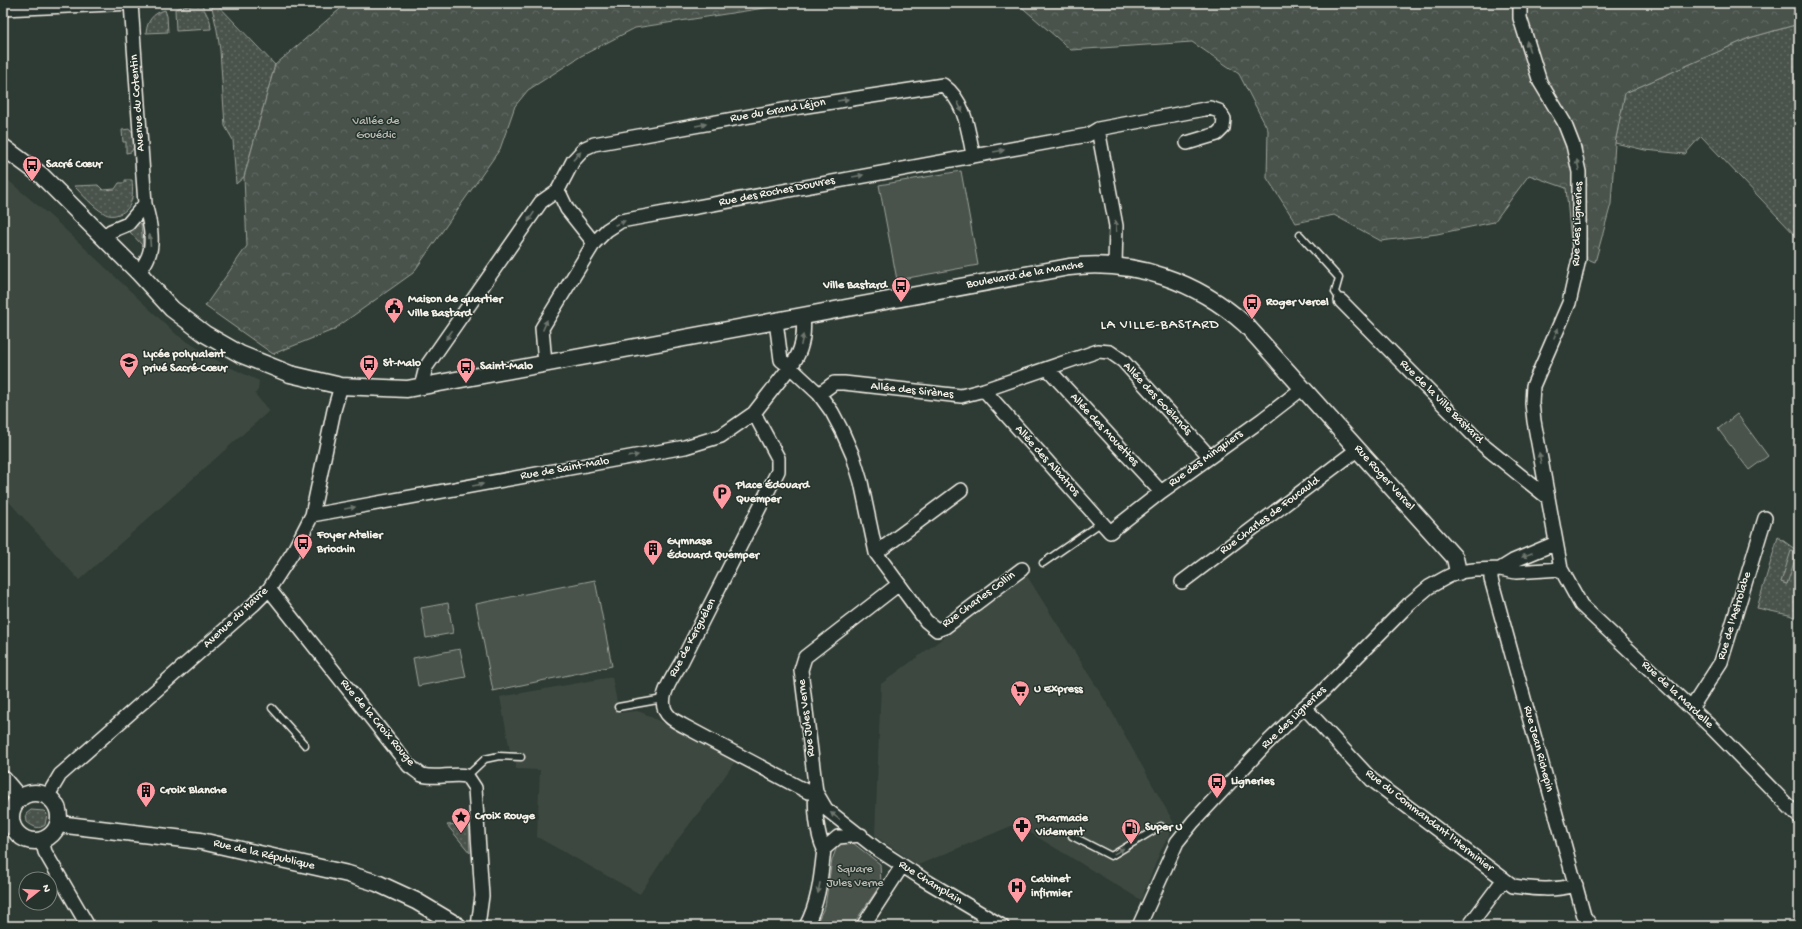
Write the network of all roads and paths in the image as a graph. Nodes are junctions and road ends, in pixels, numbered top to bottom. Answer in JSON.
{"nodes":[{"id":1,"x":131,"y":3,"type":"edge"},
{"id":2,"x":1520,"y":3,"type":"edge"},
{"id":3,"x":3,"y":9,"type":"edge"},
{"id":4,"x":1098,"y":129,"type":"junction"},
{"id":5,"x":1187,"y":143,"type":"dead end"},
{"id":6,"x":3,"y":147,"type":"edge"},
{"id":7,"x":973,"y":155,"type":"junction"},
{"id":8,"x":558,"y":190,"type":"junction"},
{"id":9,"x":145,"y":204,"type":"junction"},
{"id":10,"x":1300,"y":235,"type":"dead end"},
{"id":11,"x":105,"y":239,"type":"junction"},
{"id":12,"x":594,"y":244,"type":"junction"},
{"id":13,"x":1115,"y":265,"type":"junction"},
{"id":14,"x":138,"y":273,"type":"junction"},
{"id":15,"x":1341,"y":301,"type":"joint"},
{"id":16,"x":803,"y":316,"type":"junction"},
{"id":17,"x":776,"y":321,"type":"junction"},
{"id":18,"x":1098,"y":351,"type":"joint"},
{"id":19,"x":545,"y":364,"type":"junction"},
{"id":20,"x":790,"y":367,"type":"junction"},
{"id":21,"x":1048,"y":369,"type":"junction"},
{"id":22,"x":341,"y":386,"type":"junction"},
{"id":23,"x":421,"y":387,"type":"junction"},
{"id":24,"x":1303,"y":388,"type":"junction"},
{"id":25,"x":984,"y":390,"type":"junction"},
{"id":26,"x":819,"y":394,"type":"junction"},
{"id":27,"x":754,"y":412,"type":"junction"},
{"id":28,"x":1358,"y":449,"type":"junction"},
{"id":29,"x":1210,"y":457,"type":"junction"},
{"id":30,"x":961,"y":490,"type":"dead end"},
{"id":31,"x":1161,"y":492,"type":"junction"},
{"id":32,"x":1547,"y":497,"type":"junction"},
{"id":33,"x":312,"y":515,"type":"junction"},
{"id":34,"x":1765,"y":518,"type":"dead end"},
{"id":35,"x":1106,"y":527,"type":"junction"},
{"id":36,"x":1556,"y":543,"type":"junction"},
{"id":37,"x":876,"y":553,"type":"junction"},
{"id":38,"x":1043,"y":563,"type":"dead end"},
{"id":39,"x":1561,"y":569,"type":"junction"},
{"id":40,"x":1022,"y":570,"type":"dead end"},
{"id":41,"x":1495,"y":570,"type":"junction"},
{"id":42,"x":1458,"y":572,"type":"junction"},
{"id":43,"x":1182,"y":582,"type":"dead end"},
{"id":44,"x":899,"y":584,"type":"junction"},
{"id":45,"x":269,"y":589,"type":"junction"},
{"id":46,"x":663,"y":699,"type":"junction"},
{"id":47,"x":618,"y":707,"type":"dead end"},
{"id":48,"x":1304,"y":707,"type":"junction"},
{"id":49,"x":272,"y":708,"type":"dead end"},
{"id":50,"x":1692,"y":708,"type":"junction"},
{"id":51,"x":305,"y":745,"type":"dead end"},
{"id":52,"x":521,"y":757,"type":"dead end"},
{"id":53,"x":467,"y":776,"type":"junction"},
{"id":54,"x":3,"y":779,"type":"edge"},
{"id":55,"x":816,"y":792,"type":"junction"},
{"id":56,"x":47,"y":797,"type":"junction"},
{"id":57,"x":20,"y":799,"type":"junction"},
{"id":58,"x":1799,"y":817,"type":"edge"},
{"id":59,"x":7,"y":821,"type":"edge"},
{"id":60,"x":58,"y":824,"type":"junction"},
{"id":61,"x":1161,"y":826,"type":"dead end"},
{"id":62,"x":861,"y":835,"type":"junction"},
{"id":63,"x":1072,"y":836,"type":"dead end"},
{"id":64,"x":42,"y":840,"type":"junction"},
{"id":65,"x":824,"y":849,"type":"junction"},
{"id":66,"x":902,"y":866,"type":"junction"},
{"id":67,"x":1504,"y":879,"type":"junction"},
{"id":68,"x":1576,"y":885,"type":"junction"},
{"id":69,"x":455,"y":925,"type":"edge"},
{"id":70,"x":88,"y":926,"type":"edge"},
{"id":71,"x":478,"y":926,"type":"edge"},
{"id":72,"x":806,"y":926,"type":"edge"},
{"id":73,"x":863,"y":926,"type":"edge"},
{"id":74,"x":1002,"y":926,"type":"edge"},
{"id":75,"x":1139,"y":926,"type":"edge"},
{"id":76,"x":1469,"y":926,"type":"edge"},
{"id":77,"x":1591,"y":926,"type":"edge"}],
"edges":[{"from":1,"to":3,"type":"street"},
{"from":1,"to":9,"type":"street","name":"Avenue du Cotentin"},
{"from":32,"to":2,"type":"street","name":"Rue des Ligneries","one_way":true},
{"from":4,"to":5,"type":"street","name":"Rue des Roches Douvres"},
{"from":7,"to":4,"type":"street","name":"Rue des Roches Douvres","one_way":true},
{"from":13,"to":4,"type":"street","one_way":true},
{"from":6,"to":11,"type":"street","name":"Boulevard de la Manche"},
{"from":8,"to":7,"type":"street","name":"Rue du Grand Léjon","one_way":true},
{"from":12,"to":7,"type":"street","name":"Rue des Roches Douvres","one_way":true},
{"from":8,"to":12,"type":"street"},
{"from":8,"to":23,"type":"street","one_way":true},
{"from":9,"to":11,"type":"street"},
{"from":14,"to":9,"type":"street","name":"Avenue du Cotentin","one_way":true},
{"from":10,"to":15,"type":"lane"},
{"from":11,"to":14,"type":"street","name":"Boulevard de la Manche"},
{"from":19,"to":12,"type":"street","name":"Rue des Roches Douvres","one_way":true},
{"from":13,"to":16,"type":"street","name":"Boulevard de la Manche"},
{"from":13,"to":24,"type":"street","name":"Boulevard de la Manche"},
{"from":14,"to":22,"type":"street","name":"Boulevard de la Manche"},
{"from":15,"to":32,"type":"street","name":"Rue de la Ville Bastard"},
{"from":16,"to":17,"type":"street","name":"Boulevard de la Manche"},
{"from":20,"to":16,"type":"street","name":"Rue de Saint-Malo","one_way":true},
{"from":17,"to":19,"type":"street","name":"Boulevard de la Manche"},
{"from":17,"to":20,"type":"street"},
{"from":18,"to":21,"type":"street","name":"Allée des Sirènes"},
{"from":18,"to":29,"type":"street","name":"Allée des Goëlands"},
{"from":19,"to":23,"type":"street","name":"Boulevard de la Manche"},
{"from":20,"to":26,"type":"street"},
{"from":20,"to":27,"type":"street","name":"Rue de Saint-Malo"},
{"from":21,"to":25,"type":"street","name":"Allée des Sirènes"},
{"from":21,"to":31,"type":"street","name":"Allée des Mouettes"},
{"from":22,"to":23,"type":"street","name":"Boulevard de la Manche"},
{"from":22,"to":33,"type":"street","name":"Avenue du Havre"},
{"from":24,"to":28,"type":"street","name":"Rue Roger Vercel"},
{"from":24,"to":29,"type":"street","name":"Rue des Minquiers"},
{"from":25,"to":26,"type":"street","name":"Allée des Sirènes"},
{"from":25,"to":35,"type":"street","name":"Allée des Albatros"},
{"from":26,"to":37,"type":"street"},
{"from":33,"to":27,"type":"street","name":"Rue de Saint-Malo","one_way":true},
{"from":27,"to":46,"type":"street","name":"Rue de Kerguélen"},
{"from":28,"to":42,"type":"street","name":"Rue Roger Vercel"},
{"from":28,"to":43,"type":"street","name":"Rue Charles de Foucauld"},
{"from":29,"to":31,"type":"street","name":"Rue des Minquiers"},
{"from":30,"to":37,"type":"street"},
{"from":31,"to":35,"type":"street","name":"Rue des Minquiers"},
{"from":32,"to":36,"type":"street","name":"Rue des Ligneries"},
{"from":33,"to":45,"type":"street","name":"Avenue du Havre"},
{"from":34,"to":50,"type":"street","name":"Rue de l'Astrolabe"},
{"from":35,"to":38,"type":"lane"},
{"from":36,"to":39,"type":"street","name":"Rue des Ligneries"},
{"from":36,"to":41,"type":"street","name":"Rue des Ligneries","one_way":true},
{"from":37,"to":44,"type":"street"},
{"from":39,"to":41,"type":"street","name":"Rue des Ligneries"},
{"from":39,"to":50,"type":"street","name":"Rue de la Mardelle"},
{"from":40,"to":44,"type":"street","name":"Rue Charles Collin"},
{"from":41,"to":42,"type":"street","name":"Rue des Ligneries"},
{"from":41,"to":68,"type":"street","name":"Rue Jean Richepin"},
{"from":42,"to":48,"type":"street","name":"Rue des Ligneries"},
{"from":44,"to":55,"type":"street","name":"Rue Jules Verne"},
{"from":45,"to":53,"type":"street","name":"Rue de la Croix Rouge"},
{"from":45,"to":56,"type":"street","name":"Avenue du Havre"},
{"from":46,"to":47,"type":"lane"},
{"from":46,"to":55,"type":"street"},
{"from":48,"to":67,"type":"street","name":"Rue du Commandant l'Herminier"},
{"from":48,"to":75,"type":"street","name":"Rue des Ligneries"},
{"from":49,"to":51,"type":"lane"},
{"from":50,"to":58,"type":"street","name":"Rue de la Mardelle"},
{"from":52,"to":53,"type":"lane"},
{"from":53,"to":71,"type":"street"},
{"from":54,"to":57,"type":"street"},
{"from":62,"to":55,"type":"street","name":"Rue Champlain","one_way":true},
{"from":55,"to":65,"type":"street","name":"Rue Jules Verne"},
{"from":56,"to":57,"type":"street"},
{"from":56,"to":60,"type":"street"},
{"from":57,"to":59,"type":"street"},
{"from":59,"to":64,"type":"street"},
{"from":60,"to":64,"type":"street"},
{"from":60,"to":69,"type":"street","name":"Rue de la République"},
{"from":63,"to":61,"type":"lane","one_way":true},
{"from":62,"to":65,"type":"street"},
{"from":62,"to":66,"type":"street","name":"Rue Champlain"},
{"from":64,"to":70,"type":"street"},
{"from":65,"to":72,"type":"street","name":"Rue Jules Verne","one_way":true},
{"from":66,"to":73,"type":"street"},
{"from":66,"to":74,"type":"street","name":"Rue Champlain"},
{"from":67,"to":68,"type":"street","name":"Rue du Commandant l'Herminier"},
{"from":67,"to":76,"type":"street"},
{"from":68,"to":77,"type":"street","name":"Rue Jean Richepin"}]}
